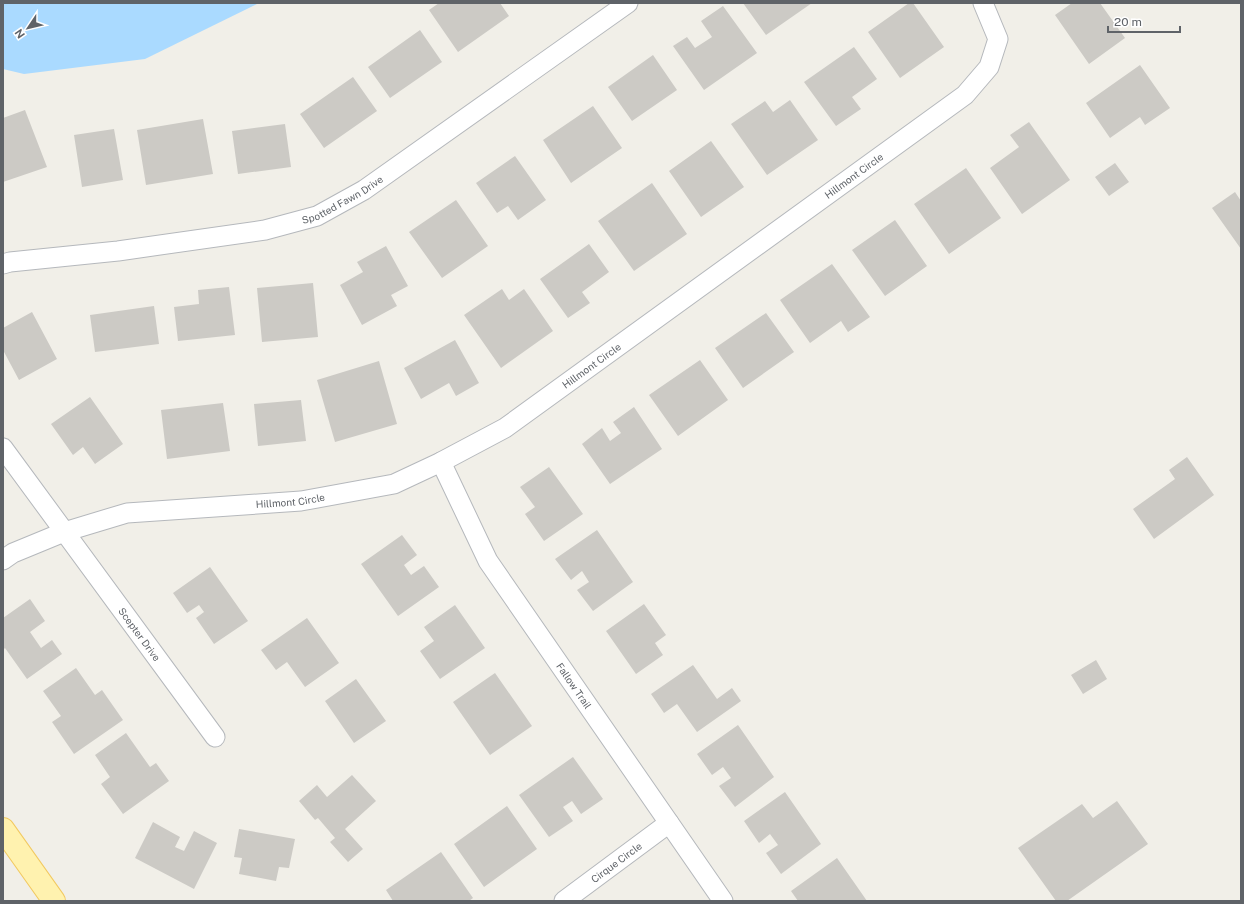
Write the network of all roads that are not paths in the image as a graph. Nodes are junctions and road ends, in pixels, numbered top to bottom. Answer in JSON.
{"nodes":[{"id":1,"x":628,"y":3,"type":"edge"},
{"id":2,"x":983,"y":3,"type":"edge"},
{"id":3,"x":3,"y":264,"type":"edge"},
{"id":4,"x":3,"y":448,"type":"edge"},
{"id":5,"x":441,"y":462,"type":"junction"},
{"id":6,"x":64,"y":532,"type":"junction"},
{"id":7,"x":3,"y":560,"type":"edge"},
{"id":8,"x":215,"y":737,"type":"dead end"},
{"id":9,"x":669,"y":823,"type":"junction"},
{"id":10,"x":3,"y":829,"type":"edge"},
{"id":11,"x":54,"y":901,"type":"edge"},
{"id":12,"x":564,"y":901,"type":"edge"},
{"id":13,"x":723,"y":901,"type":"edge"}],
"edges":[{"from":1,"to":3,"type":"street","name":"Spotted Fawn Drive"},
{"from":2,"to":5,"type":"street","name":"Hillmont Circle"},
{"from":4,"to":6,"type":"street"},
{"from":5,"to":6,"type":"street","name":"Hillmont Circle"},
{"from":5,"to":9,"type":"street","name":"Fallow Trail"},
{"from":6,"to":7,"type":"street","name":"Hillmont Circle"},
{"from":6,"to":8,"type":"street","name":"Scepter Drive"},
{"from":9,"to":12,"type":"street","name":"Cirque Circle"},
{"from":9,"to":13,"type":"street","name":"Fallow Trail"},
{"from":10,"to":11,"type":"main road"}]}
